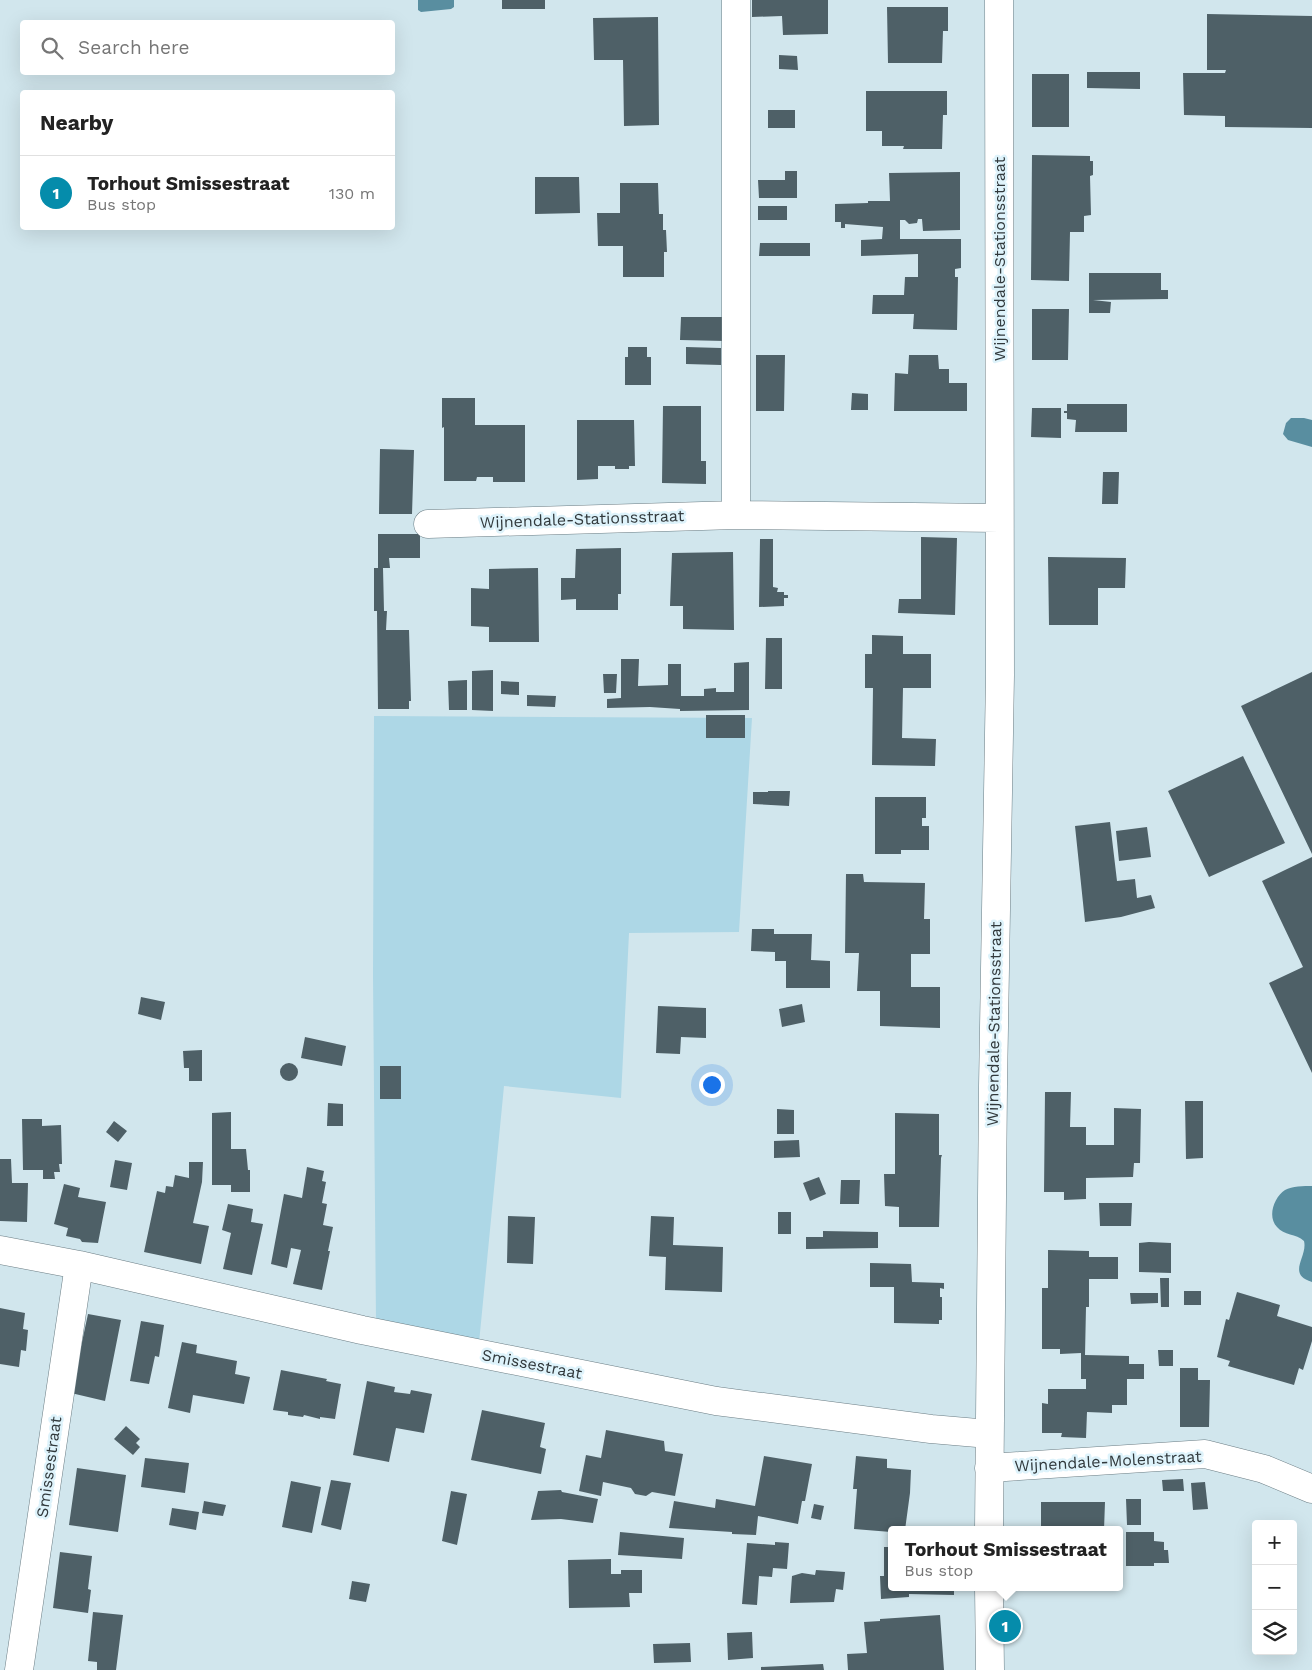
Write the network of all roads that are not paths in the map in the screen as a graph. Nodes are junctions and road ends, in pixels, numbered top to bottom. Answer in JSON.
{"nodes":[{"id":1,"x":736,"y":0,"type":"edge"},
{"id":2,"x":999,"y":0,"type":"edge"},
{"id":3,"x":736,"y":515,"type":"junction"},
{"id":4,"x":999,"y":518,"type":"junction"},
{"id":5,"x":428,"y":524,"type":"dead end"},
{"id":6,"x":0,"y":1250,"type":"edge"},
{"id":7,"x":79,"y":1265,"type":"junction"},
{"id":8,"x":989,"y":1434,"type":"junction"},
{"id":9,"x":989,"y":1468,"type":"junction"},
{"id":10,"x":1312,"y":1489,"type":"edge"},
{"id":11,"x":989,"y":1526,"type":"edge"},
{"id":12,"x":989,"y":1591,"type":"edge"},
{"id":13,"x":19,"y":1670,"type":"edge"},
{"id":14,"x":990,"y":1670,"type":"edge"}],
"edges":[{"from":1,"to":3,"type":"street"},
{"from":2,"to":4,"type":"street","name":"Wijnendale-Stationsstraat"},
{"from":3,"to":4,"type":"street","name":"Wijnendale-Stationsstraat"},
{"from":3,"to":5,"type":"street","name":"Wijnendale-Stationsstraat"},
{"from":4,"to":8,"type":"street","name":"Wijnendale-Stationsstraat"},
{"from":6,"to":7,"type":"street","name":"Smissestraat"},
{"from":7,"to":8,"type":"street","name":"Smissestraat"},
{"from":7,"to":13,"type":"street","name":"Smissestraat"},
{"from":8,"to":9,"type":"street","name":"Wijnendale-Stationsstraat"},
{"from":9,"to":10,"type":"street","name":"Wijnendale-Molenstraat"},
{"from":9,"to":11,"type":"street","name":"Wijnendale-Stationsstraat"},
{"from":12,"to":14,"type":"street"}]}
